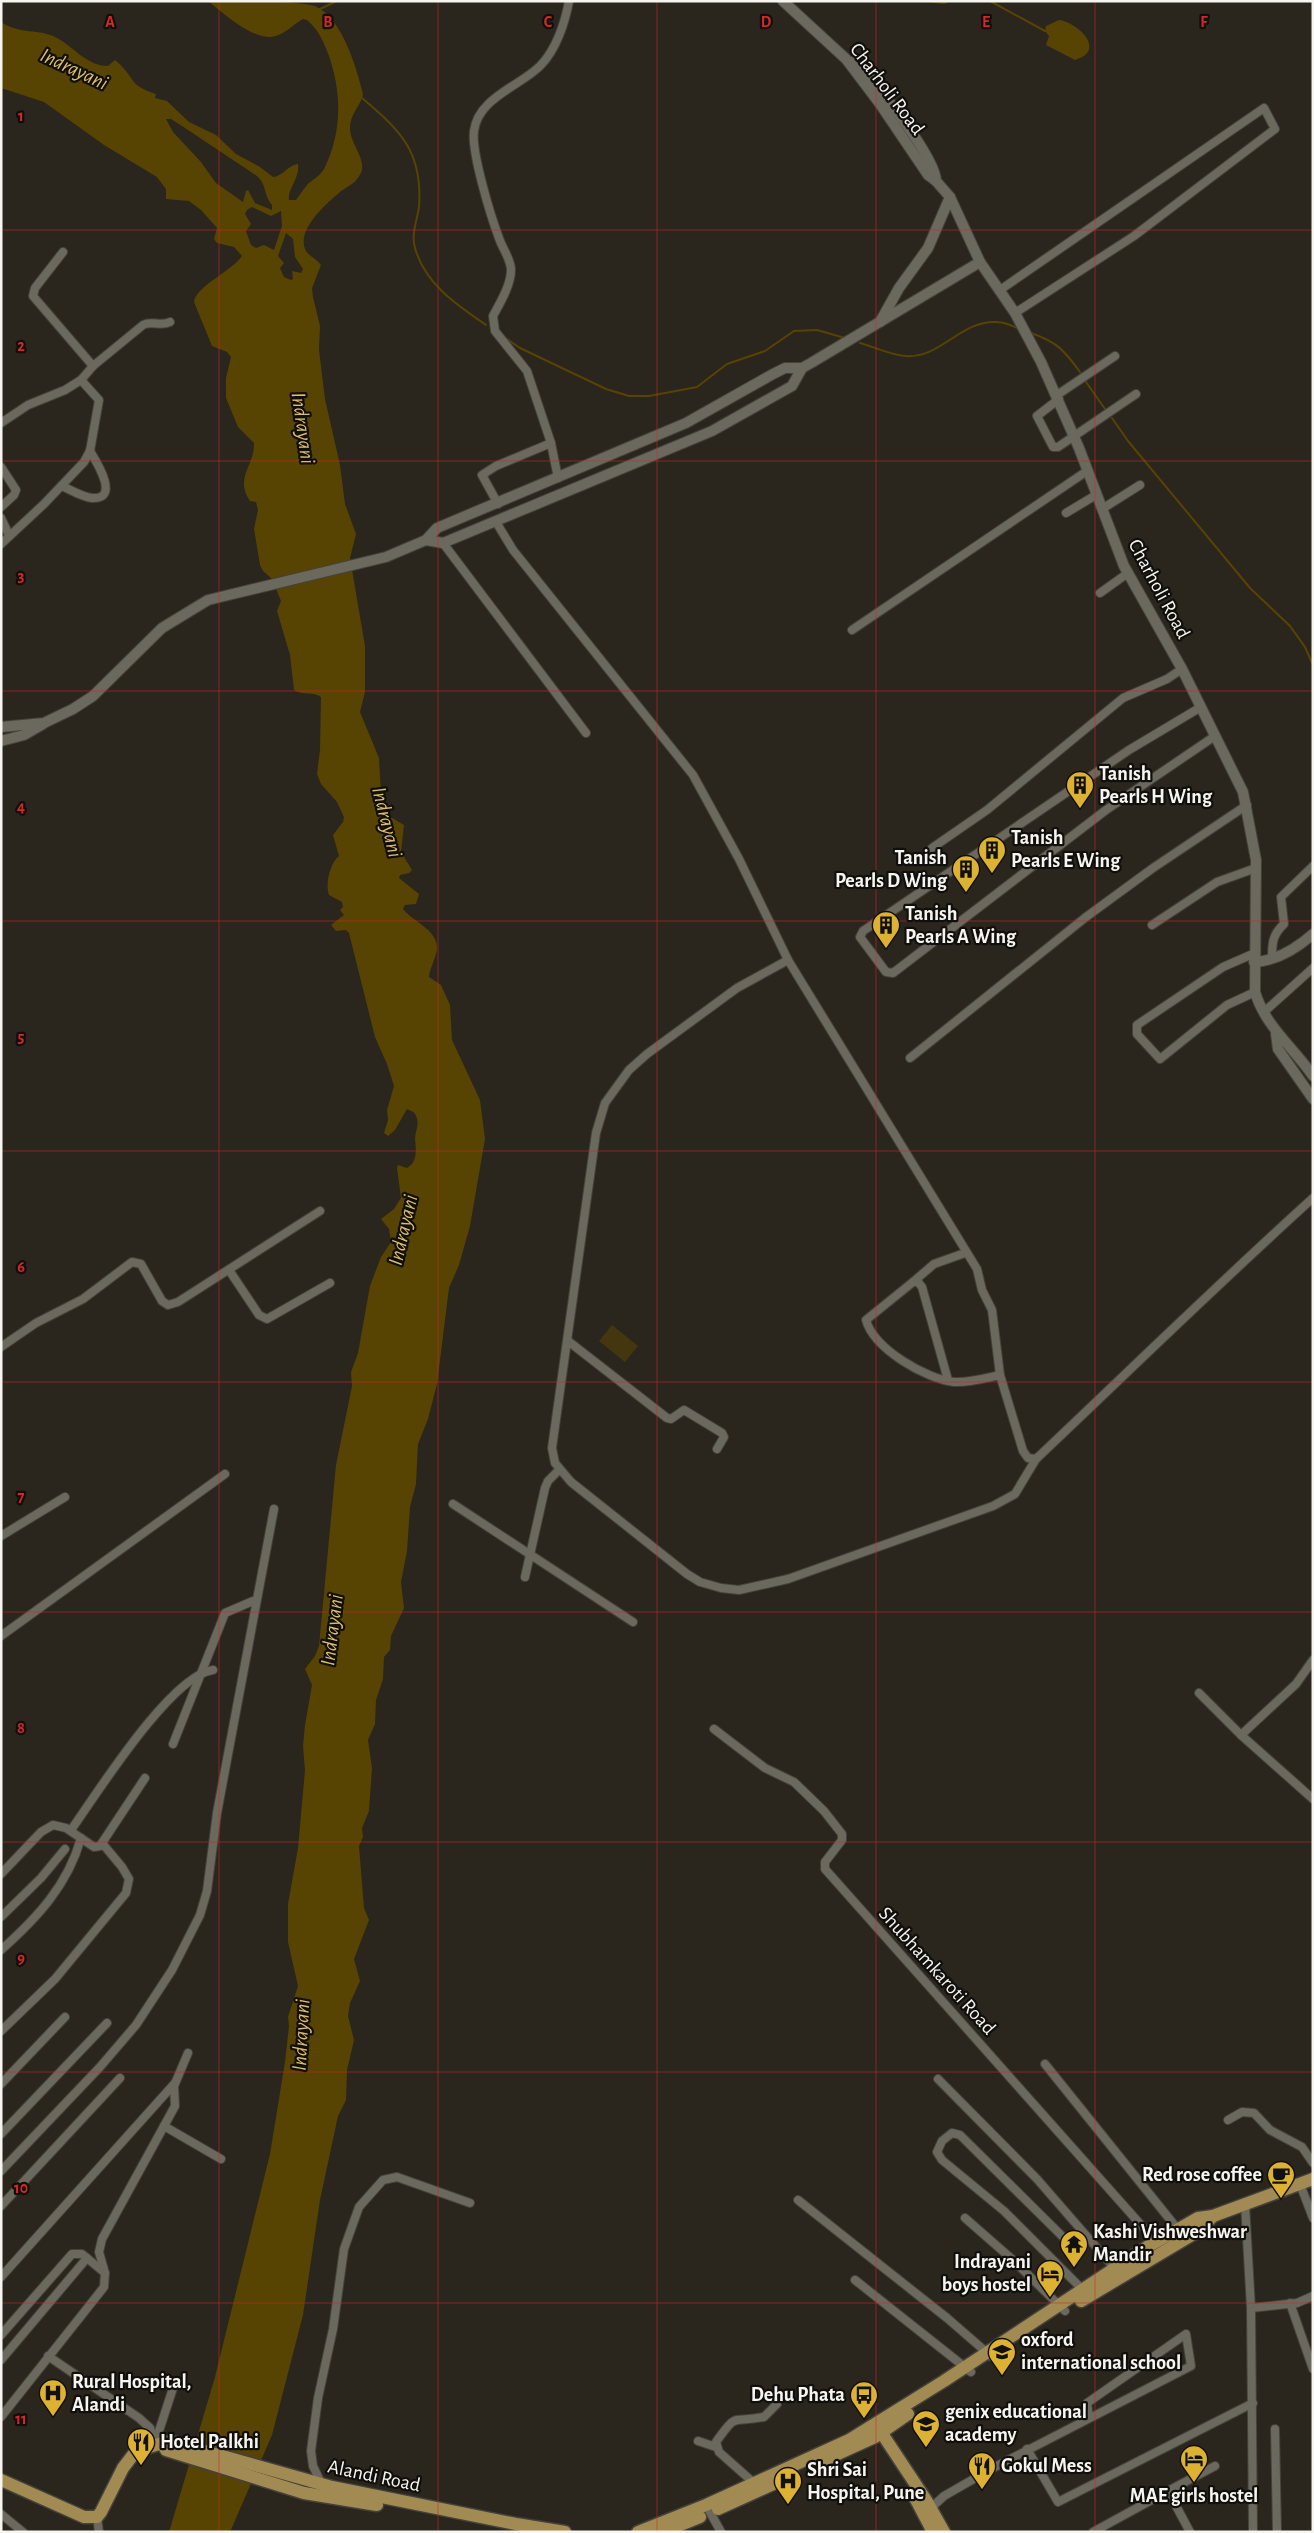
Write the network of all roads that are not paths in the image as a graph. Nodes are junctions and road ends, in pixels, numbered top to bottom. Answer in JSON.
{"nodes":[{"id":1,"x":569,"y":1,"type":"edge"},
{"id":2,"x":783,"y":1,"type":"edge"},
{"id":3,"x":793,"y":1,"type":"edge"},
{"id":4,"x":812,"y":23,"type":"junction"},
{"id":5,"x":950,"y":197,"type":"junction"},
{"id":6,"x":63,"y":252,"type":"dead end"},
{"id":7,"x":980,"y":262,"type":"junction"},
{"id":8,"x":1000,"y":290,"type":"junction"},
{"id":9,"x":1015,"y":313,"type":"junction"},
{"id":10,"x":170,"y":322,"type":"dead end"},
{"id":11,"x":880,"y":322,"type":"junction"},
{"id":12,"x":1115,"y":356,"type":"dead end"},
{"id":13,"x":93,"y":366,"type":"junction"},
{"id":14,"x":802,"y":368,"type":"junction"},
{"id":15,"x":81,"y":380,"type":"junction"},
{"id":16,"x":1136,"y":394,"type":"dead end"},
{"id":17,"x":1058,"y":397,"type":"junction"},
{"id":18,"x":1,"y":423,"type":"edge"},
{"id":19,"x":1074,"y":436,"type":"junction"},
{"id":20,"x":551,"y":443,"type":"junction"},
{"id":21,"x":90,"y":451,"type":"junction"},
{"id":22,"x":1,"y":467,"type":"edge"},
{"id":23,"x":1087,"y":471,"type":"junction"},
{"id":24,"x":558,"y":478,"type":"junction"},
{"id":25,"x":1140,"y":485,"type":"dead end"},
{"id":26,"x":62,"y":486,"type":"junction"},
{"id":27,"x":1096,"y":495,"type":"junction"},
{"id":28,"x":498,"y":504,"type":"junction"},
{"id":29,"x":1,"y":507,"type":"edge"},
{"id":30,"x":1102,"y":509,"type":"junction"},
{"id":31,"x":1066,"y":513,"type":"dead end"},
{"id":32,"x":1,"y":518,"type":"edge"},
{"id":33,"x":496,"y":522,"type":"junction"},
{"id":34,"x":9,"y":535,"type":"junction"},
{"id":35,"x":426,"y":540,"type":"junction"},
{"id":36,"x":443,"y":543,"type":"junction"},
{"id":37,"x":1,"y":544,"type":"edge"},
{"id":38,"x":1128,"y":573,"type":"junction"},
{"id":39,"x":1100,"y":593,"type":"dead end"},
{"id":40,"x":852,"y":630,"type":"dead end"},
{"id":41,"x":1182,"y":669,"type":"junction"},
{"id":42,"x":1201,"y":707,"type":"junction"},
{"id":43,"x":44,"y":723,"type":"junction"},
{"id":44,"x":1,"y":727,"type":"edge"},
{"id":45,"x":586,"y":733,"type":"dead end"},
{"id":46,"x":1215,"y":736,"type":"junction"},
{"id":47,"x":1,"y":741,"type":"edge"},
{"id":48,"x":1247,"y":805,"type":"junction"},
{"id":49,"x":932,"y":848,"type":"dead end"},
{"id":50,"x":1313,"y":866,"type":"edge"},
{"id":51,"x":1256,"y":868,"type":"junction"},
{"id":52,"x":1152,"y":925,"type":"dead end"},
{"id":53,"x":1313,"y":934,"type":"edge"},
{"id":54,"x":1254,"y":957,"type":"junction"},
{"id":55,"x":1272,"y":959,"type":"junction"},
{"id":56,"x":788,"y":960,"type":"junction"},
{"id":57,"x":1313,"y":968,"type":"edge"},
{"id":58,"x":1255,"y":992,"type":"junction"},
{"id":59,"x":1264,"y":1012,"type":"junction"},
{"id":60,"x":1276,"y":1034,"type":"junction"},
{"id":61,"x":910,"y":1058,"type":"dead end"},
{"id":62,"x":1313,"y":1076,"type":"edge"},
{"id":63,"x":1313,"y":1099,"type":"edge"},
{"id":64,"x":1313,"y":1198,"type":"edge"},
{"id":65,"x":320,"y":1211,"type":"dead end"},
{"id":66,"x":966,"y":1253,"type":"junction"},
{"id":67,"x":229,"y":1270,"type":"junction"},
{"id":68,"x":913,"y":1282,"type":"junction"},
{"id":69,"x":330,"y":1283,"type":"dead end"},
{"id":70,"x":568,"y":1342,"type":"junction"},
{"id":71,"x":1,"y":1347,"type":"edge"},
{"id":72,"x":1000,"y":1375,"type":"junction"},
{"id":73,"x":948,"y":1380,"type":"junction"},
{"id":74,"x":717,"y":1449,"type":"dead end"},
{"id":75,"x":1036,"y":1459,"type":"junction"},
{"id":76,"x":560,"y":1470,"type":"junction"},
{"id":77,"x":226,"y":1474,"type":"dead end"},
{"id":78,"x":65,"y":1496,"type":"dead end"},
{"id":79,"x":453,"y":1504,"type":"dead end"},
{"id":80,"x":274,"y":1509,"type":"dead end"},
{"id":81,"x":1,"y":1536,"type":"edge"},
{"id":82,"x":532,"y":1554,"type":"junction"},
{"id":83,"x":525,"y":1577,"type":"dead end"},
{"id":84,"x":256,"y":1602,"type":"junction"},
{"id":85,"x":633,"y":1622,"type":"dead end"},
{"id":86,"x":1,"y":1636,"type":"edge"},
{"id":87,"x":1313,"y":1660,"type":"edge"},
{"id":88,"x":212,"y":1670,"type":"dead end"},
{"id":89,"x":200,"y":1674,"type":"junction"},
{"id":90,"x":1199,"y":1693,"type":"dead end"},
{"id":91,"x":714,"y":1729,"type":"dead end"},
{"id":92,"x":1241,"y":1735,"type":"junction"},
{"id":93,"x":173,"y":1744,"type":"dead end"},
{"id":94,"x":145,"y":1778,"type":"dead end"},
{"id":95,"x":1313,"y":1799,"type":"edge"},
{"id":96,"x":71,"y":1830,"type":"junction"},
{"id":97,"x":82,"y":1838,"type":"junction"},
{"id":98,"x":102,"y":1843,"type":"junction"},
{"id":99,"x":65,"y":1849,"type":"dead end"},
{"id":100,"x":1,"y":1874,"type":"edge"},
{"id":101,"x":1,"y":1917,"type":"edge"},
{"id":102,"x":1,"y":1950,"type":"edge"},
{"id":103,"x":65,"y":2018,"type":"dead end"},
{"id":104,"x":107,"y":2023,"type":"dead end"},
{"id":105,"x":1,"y":2031,"type":"edge"},
{"id":106,"x":188,"y":2053,"type":"dead end"},
{"id":107,"x":1045,"y":2064,"type":"dead end"},
{"id":108,"x":120,"y":2078,"type":"dead end"},
{"id":109,"x":938,"y":2080,"type":"dead end"},
{"id":110,"x":175,"y":2083,"type":"junction"},
{"id":111,"x":1,"y":2084,"type":"edge"},
{"id":112,"x":1228,"y":2120,"type":"dead end"},
{"id":113,"x":164,"y":2126,"type":"junction"},
{"id":114,"x":1,"y":2134,"type":"edge"},
{"id":115,"x":221,"y":2159,"type":"dead end"},
{"id":116,"x":1313,"y":2163,"type":"edge"},
{"id":117,"x":1,"y":2171,"type":"edge"},
{"id":118,"x":1313,"y":2179,"type":"edge"},
{"id":119,"x":1300,"y":2184,"type":"junction"},
{"id":120,"x":798,"y":2200,"type":"dead end"},
{"id":121,"x":470,"y":2203,"type":"dead end"},
{"id":122,"x":1245,"y":2204,"type":"junction"},
{"id":123,"x":1,"y":2206,"type":"edge"},
{"id":124,"x":965,"y":2218,"type":"dead end"},
{"id":125,"x":1313,"y":2218,"type":"edge"},
{"id":126,"x":1181,"y":2234,"type":"junction"},
{"id":127,"x":1063,"y":2237,"type":"dead end"},
{"id":128,"x":1160,"y":2247,"type":"junction"},
{"id":129,"x":87,"y":2258,"type":"junction"},
{"id":130,"x":105,"y":2273,"type":"junction"},
{"id":131,"x":1118,"y":2273,"type":"junction"},
{"id":132,"x":1,"y":2277,"type":"edge"},
{"id":133,"x":855,"y":2280,"type":"dead end"},
{"id":134,"x":1085,"y":2293,"type":"junction"},
{"id":135,"x":1313,"y":2296,"type":"edge"},
{"id":136,"x":1290,"y":2304,"type":"junction"},
{"id":137,"x":1063,"y":2308,"type":"junction"},
{"id":138,"x":1251,"y":2308,"type":"junction"},
{"id":139,"x":1,"y":2335,"type":"edge"},
{"id":140,"x":990,"y":2355,"type":"junction"},
{"id":141,"x":48,"y":2356,"type":"junction"},
{"id":142,"x":1,"y":2360,"type":"edge"},
{"id":143,"x":969,"y":2369,"type":"junction"},
{"id":144,"x":1313,"y":2369,"type":"edge"},
{"id":145,"x":176,"y":2382,"type":"dead end"},
{"id":146,"x":1253,"y":2403,"type":"junction"},
{"id":147,"x":778,"y":2404,"type":"dead end"},
{"id":148,"x":1,"y":2416,"type":"edge"},
{"id":149,"x":1089,"y":2418,"type":"junction"},
{"id":150,"x":1274,"y":2429,"type":"dead end"},
{"id":151,"x":876,"y":2430,"type":"junction"},
{"id":152,"x":698,"y":2441,"type":"dead end"},
{"id":153,"x":165,"y":2446,"type":"junction"},
{"id":154,"x":716,"y":2447,"type":"junction"},
{"id":155,"x":1027,"y":2449,"type":"junction"},
{"id":156,"x":1215,"y":2466,"type":"dead end"},
{"id":157,"x":1,"y":2480,"type":"edge"},
{"id":158,"x":754,"y":2483,"type":"junction"},
{"id":159,"x":322,"y":2485,"type":"junction"},
{"id":160,"x":1168,"y":2491,"type":"junction"},
{"id":161,"x":352,"y":2496,"type":"junction"},
{"id":162,"x":931,"y":2508,"type":"junction"},
{"id":163,"x":708,"y":2509,"type":"junction"},
{"id":164,"x":1,"y":2514,"type":"edge"},
{"id":165,"x":97,"y":2517,"type":"junction"},
{"id":166,"x":511,"y":2528,"type":"edge"},
{"id":167,"x":1107,"y":2528,"type":"edge"},
{"id":168,"x":659,"y":2529,"type":"edge"},
{"id":169,"x":23,"y":2532,"type":"edge"},
{"id":170,"x":99,"y":2532,"type":"edge"},
{"id":171,"x":565,"y":2532,"type":"edge"},
{"id":172,"x":638,"y":2532,"type":"edge"},
{"id":173,"x":721,"y":2532,"type":"edge"},
{"id":174,"x":933,"y":2532,"type":"edge"},
{"id":175,"x":944,"y":2532,"type":"edge"},
{"id":176,"x":1093,"y":2532,"type":"edge"},
{"id":177,"x":1190,"y":2532,"type":"edge"},
{"id":178,"x":1253,"y":2532,"type":"edge"},
{"id":179,"x":1277,"y":2532,"type":"edge"}],
"edges":[{"from":1,"to":20,"type":"street"},
{"from":2,"to":4,"type":"street","name":"Charholi Road"},
{"from":3,"to":4,"type":"street","name":"Charholi Road"},
{"from":4,"to":5,"type":"street","name":"Charholi Road"},
{"from":5,"to":7,"type":"street","name":"Charholi Road"},
{"from":5,"to":11,"type":"street"},
{"from":6,"to":13,"type":"street"},
{"from":7,"to":8,"type":"street","name":"Charholi Road"},
{"from":7,"to":11,"type":"street"},
{"from":8,"to":9,"type":"street","name":"Charholi Road"},
{"from":8,"to":9,"type":"street"},
{"from":9,"to":17,"type":"street","name":"Charholi Road"},
{"from":10,"to":13,"type":"street"},
{"from":11,"to":14,"type":"street"},
{"from":12,"to":17,"type":"street"},
{"from":13,"to":15,"type":"street"},
{"from":14,"to":24,"type":"street"},
{"from":14,"to":33,"type":"street"},
{"from":15,"to":18,"type":"street"},
{"from":15,"to":21,"type":"street"},
{"from":16,"to":19,"type":"street"},
{"from":17,"to":19,"type":"street","name":"Charholi Road"},
{"from":17,"to":19,"type":"street"},
{"from":19,"to":23,"type":"street","name":"Charholi Road"},
{"from":20,"to":24,"type":"street"},
{"from":20,"to":28,"type":"street"},
{"from":21,"to":26,"type":"street"},
{"from":21,"to":26,"type":"street"},
{"from":22,"to":29,"type":"street"},
{"from":23,"to":27,"type":"street","name":"Charholi Road"},
{"from":23,"to":40,"type":"street"},
{"from":24,"to":28,"type":"street"},
{"from":25,"to":30,"type":"street"},
{"from":26,"to":34,"type":"street"},
{"from":27,"to":30,"type":"street","name":"Charholi Road"},
{"from":27,"to":31,"type":"street"},
{"from":28,"to":35,"type":"street"},
{"from":30,"to":38,"type":"street","name":"Charholi Road"},
{"from":32,"to":34,"type":"street"},
{"from":33,"to":36,"type":"street"},
{"from":33,"to":56,"type":"street"},
{"from":34,"to":37,"type":"street"},
{"from":35,"to":36,"type":"street"},
{"from":35,"to":43,"type":"street"},
{"from":36,"to":45,"type":"street"},
{"from":38,"to":39,"type":"street"},
{"from":38,"to":41,"type":"street","name":"Charholi Road"},
{"from":41,"to":42,"type":"street","name":"Charholi Road"},
{"from":41,"to":49,"type":"street"},
{"from":42,"to":46,"type":"street","name":"Charholi Road"},
{"from":42,"to":46,"type":"street"},
{"from":43,"to":44,"type":"street"},
{"from":43,"to":47,"type":"street"},
{"from":46,"to":48,"type":"street","name":"Charholi Road"},
{"from":48,"to":51,"type":"street","name":"Charholi Road"},
{"from":48,"to":61,"type":"street"},
{"from":50,"to":55,"type":"street"},
{"from":51,"to":52,"type":"street"},
{"from":51,"to":54,"type":"street","name":"Charholi Road"},
{"from":53,"to":55,"type":"street"},
{"from":54,"to":55,"type":"street"},
{"from":54,"to":58,"type":"street","name":"Charholi Road"},
{"from":54,"to":58,"type":"street"},
{"from":56,"to":66,"type":"street"},
{"from":56,"to":70,"type":"street"},
{"from":57,"to":59,"type":"street"},
{"from":58,"to":59,"type":"street","name":"Charholi Road"},
{"from":59,"to":60,"type":"street","name":"Charholi Road"},
{"from":60,"to":62,"type":"street","name":"Charholi Road"},
{"from":60,"to":63,"type":"street","name":"Charholi Road"},
{"from":64,"to":75,"type":"street"},
{"from":65,"to":67,"type":"street"},
{"from":66,"to":68,"type":"street"},
{"from":66,"to":72,"type":"street"},
{"from":67,"to":69,"type":"street"},
{"from":67,"to":71,"type":"street"},
{"from":68,"to":73,"type":"street"},
{"from":68,"to":73,"type":"street"},
{"from":70,"to":74,"type":"street"},
{"from":70,"to":76,"type":"street"},
{"from":72,"to":73,"type":"street"},
{"from":72,"to":75,"type":"street"},
{"from":75,"to":76,"type":"street"},
{"from":76,"to":82,"type":"street"},
{"from":77,"to":86,"type":"street"},
{"from":78,"to":81,"type":"street"},
{"from":79,"to":82,"type":"street"},
{"from":80,"to":84,"type":"street"},
{"from":82,"to":83,"type":"street"},
{"from":82,"to":85,"type":"street"},
{"from":84,"to":89,"type":"street"},
{"from":84,"to":117,"type":"street"},
{"from":87,"to":92,"type":"street"},
{"from":88,"to":89,"type":"street"},
{"from":89,"to":93,"type":"street"},
{"from":89,"to":96,"type":"street"},
{"from":90,"to":92,"type":"street"},
{"from":91,"to":128,"type":"street","name":"Shubhamkaroti Road"},
{"from":92,"to":95,"type":"street"},
{"from":94,"to":98,"type":"street"},
{"from":96,"to":97,"type":"street"},
{"from":96,"to":100,"type":"street"},
{"from":97,"to":98,"type":"street"},
{"from":97,"to":102,"type":"street"},
{"from":98,"to":105,"type":"street"},
{"from":99,"to":101,"type":"street"},
{"from":103,"to":111,"type":"street"},
{"from":104,"to":114,"type":"street"},
{"from":106,"to":110,"type":"street"},
{"from":107,"to":126,"type":"street"},
{"from":108,"to":123,"type":"street"},
{"from":109,"to":131,"type":"street"},
{"from":110,"to":113,"type":"street"},
{"from":110,"to":132,"type":"street"},
{"from":112,"to":116,"type":"street"},
{"from":113,"to":115,"type":"street"},
{"from":113,"to":130,"type":"street"},
{"from":118,"to":119,"type":"main road"},
{"from":119,"to":122,"type":"main road"},
{"from":119,"to":125,"type":"street"},
{"from":120,"to":140,"type":"street"},
{"from":121,"to":159,"type":"street"},
{"from":122,"to":126,"type":"main road"},
{"from":122,"to":138,"type":"street"},
{"from":124,"to":137,"type":"street"},
{"from":126,"to":128,"type":"main road"},
{"from":127,"to":134,"type":"street"},
{"from":128,"to":131,"type":"main road"},
{"from":129,"to":130,"type":"street"},
{"from":129,"to":139,"type":"street"},
{"from":129,"to":142,"type":"street"},
{"from":130,"to":141,"type":"street"},
{"from":131,"to":134,"type":"main road"},
{"from":133,"to":143,"type":"street"},
{"from":134,"to":137,"type":"main road"},
{"from":135,"to":136,"type":"street"},
{"from":136,"to":138,"type":"street"},
{"from":136,"to":144,"type":"street"},
{"from":137,"to":140,"type":"main road"},
{"from":138,"to":146,"type":"street"},
{"from":140,"to":143,"type":"main road"},
{"from":141,"to":148,"type":"street"},
{"from":141,"to":153,"type":"street"},
{"from":143,"to":151,"type":"main road"},
{"from":145,"to":153,"type":"street"},
{"from":146,"to":155,"type":"street"},
{"from":146,"to":178,"type":"street"},
{"from":147,"to":154,"type":"street"},
{"from":149,"to":149,"type":"street"},
{"from":149,"to":155,"type":"street"},
{"from":150,"to":179,"type":"street"},
{"from":151,"to":158,"type":"main road"},
{"from":151,"to":162,"type":"main road"},
{"from":151,"to":163,"type":"main road"},
{"from":151,"to":174,"type":"main road"},
{"from":152,"to":154,"type":"street"},
{"from":153,"to":159,"type":"main road","name":"Alandi Road"},
{"from":153,"to":161,"type":"main road","name":"Alandi Road"},
{"from":153,"to":165,"type":"main road"},
{"from":154,"to":158,"type":"street"},
{"from":155,"to":162,"type":"street"},
{"from":156,"to":160,"type":"street"},
{"from":157,"to":165,"type":"main road"},
{"from":158,"to":163,"type":"main road"},
{"from":159,"to":161,"type":"main road","name":"Alandi Road"},
{"from":160,"to":167,"type":"street"},
{"from":160,"to":177,"type":"street"},
{"from":161,"to":166,"type":"main road","name":"Alandi Road"},
{"from":162,"to":175,"type":"main road"},
{"from":163,"to":168,"type":"main road"},
{"from":163,"to":173,"type":"street"},
{"from":164,"to":169,"type":"street"},
{"from":165,"to":170,"type":"street"},
{"from":166,"to":171,"type":"main road","name":"Alandi Road"},
{"from":167,"to":176,"type":"street"},
{"from":168,"to":172,"type":"main road"}]}
